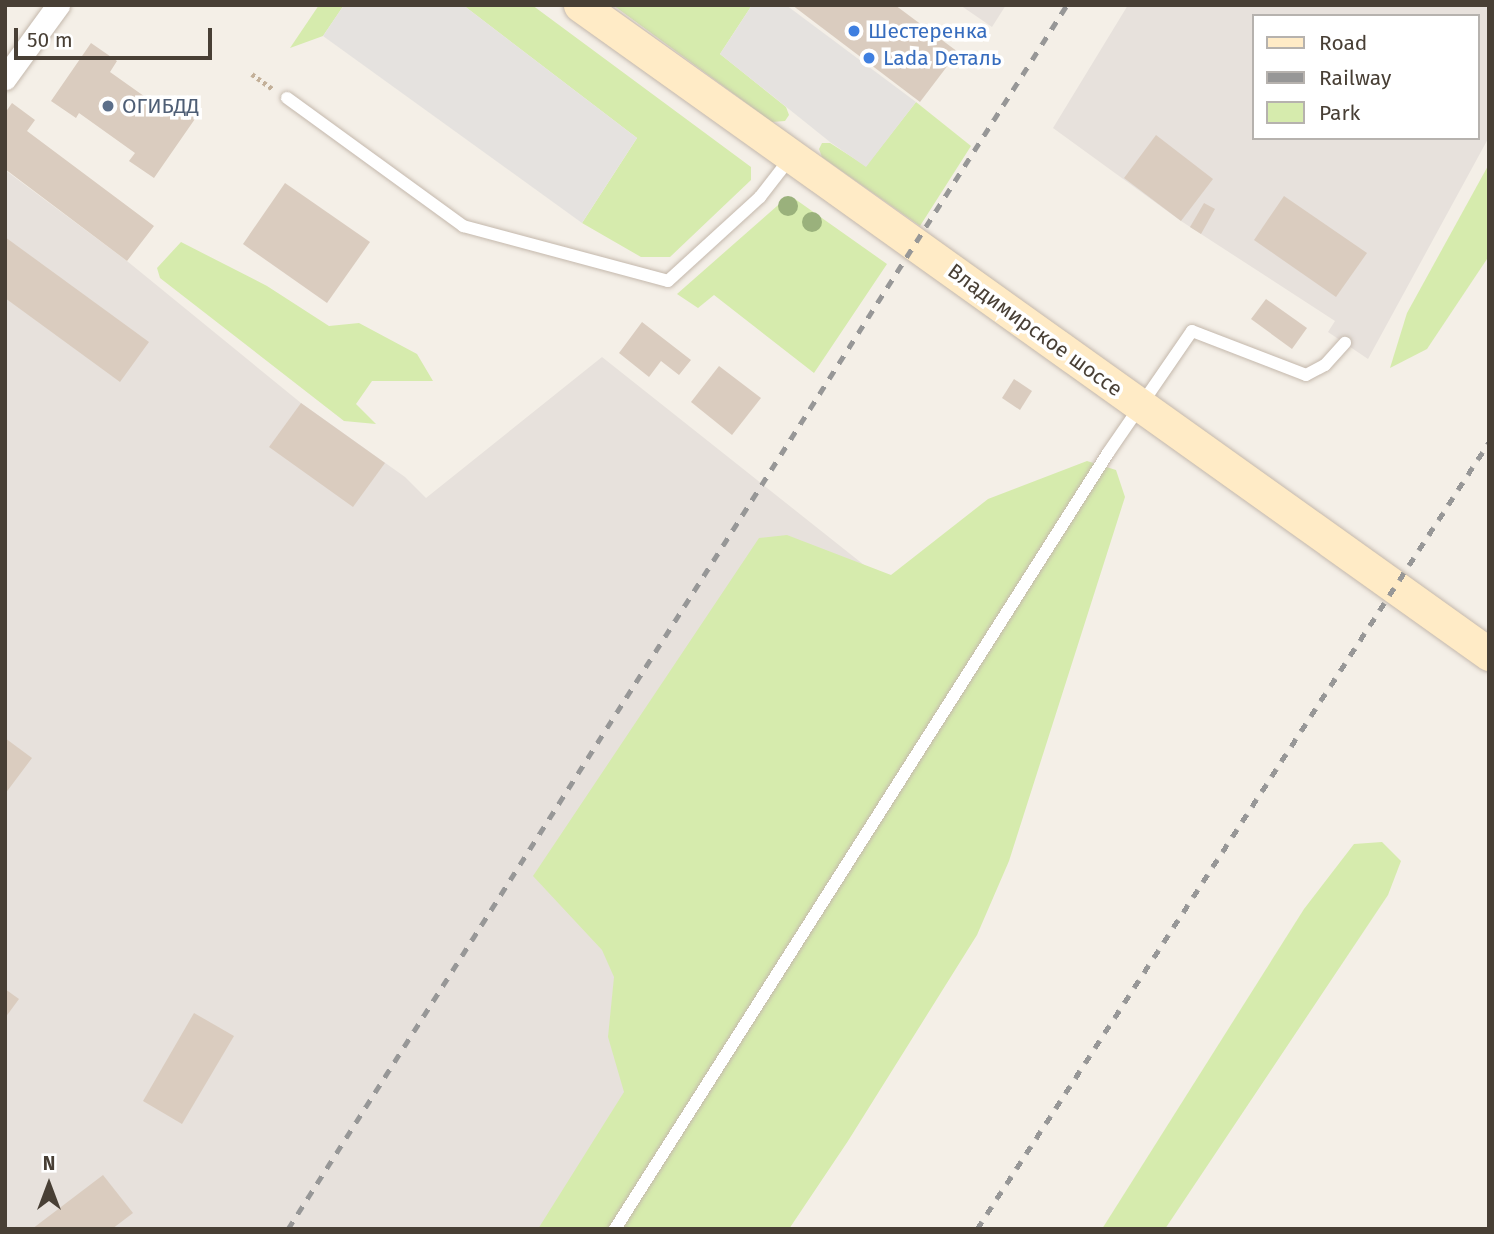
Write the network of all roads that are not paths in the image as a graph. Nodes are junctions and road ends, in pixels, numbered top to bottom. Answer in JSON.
{"nodes":[{"id":1,"x":58,"y":5,"type":"edge"},
{"id":2,"x":580,"y":5,"type":"edge"},
{"id":3,"x":5,"y":78,"type":"edge"},
{"id":4,"x":287,"y":99,"type":"dead end"},
{"id":5,"x":792,"y":156,"type":"junction"},
{"id":6,"x":1345,"y":343,"type":"dead end"},
{"id":7,"x":1139,"y":405,"type":"junction"},
{"id":8,"x":1489,"y":654,"type":"edge"},
{"id":9,"x":615,"y":1229,"type":"edge"}],
"edges":[{"from":1,"to":3,"type":"street"},
{"from":2,"to":5,"type":"main road","name":"Владимирское шоссе"},
{"from":4,"to":5,"type":"lane"},
{"from":5,"to":7,"type":"main road","name":"Владимирское шоссе"},
{"from":6,"to":7,"type":"lane"},
{"from":7,"to":8,"type":"main road","name":"Владимирское шоссе"},
{"from":7,"to":9,"type":"lane"}]}
